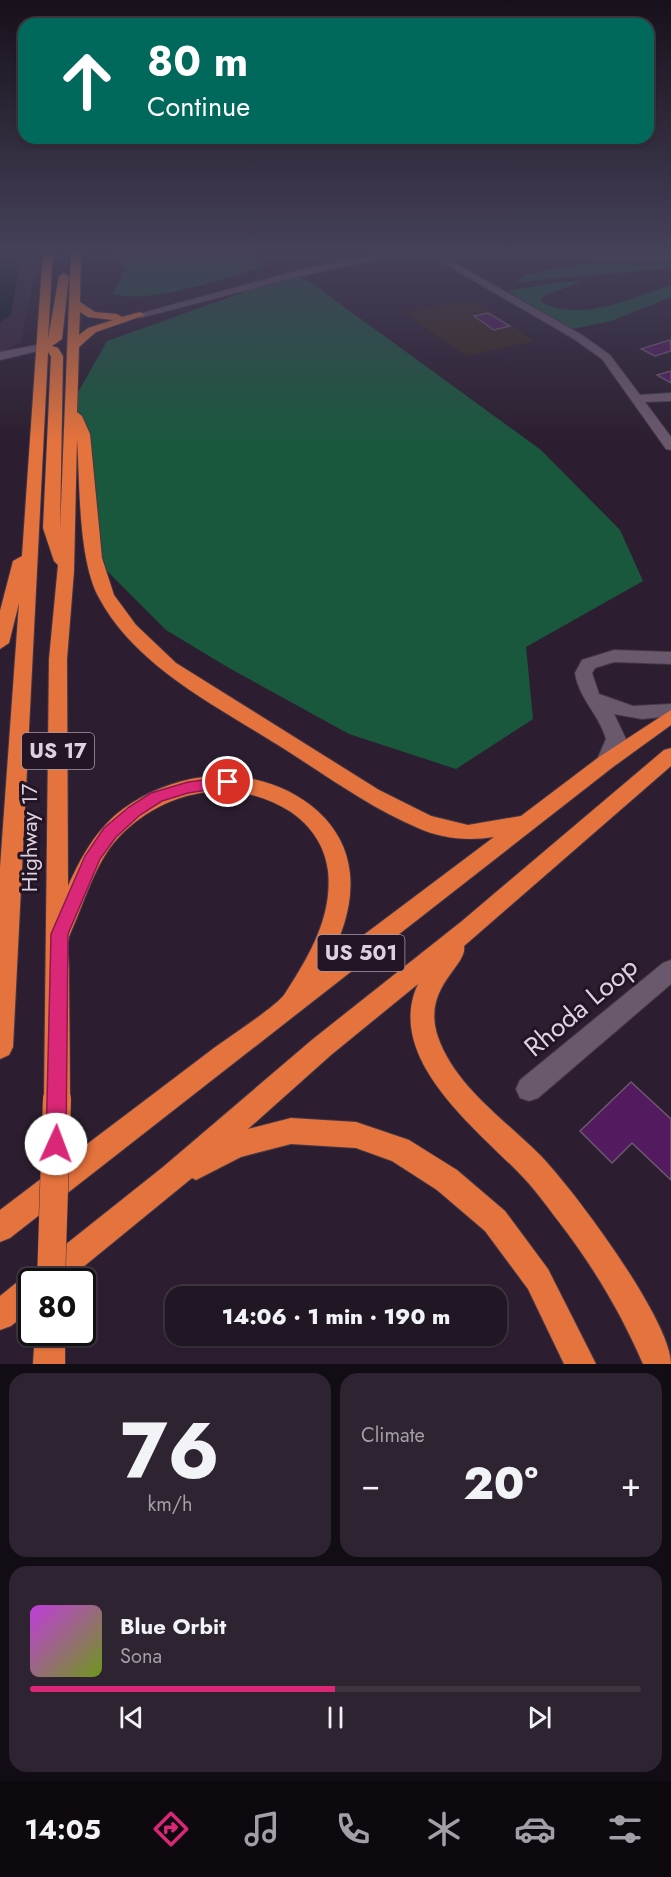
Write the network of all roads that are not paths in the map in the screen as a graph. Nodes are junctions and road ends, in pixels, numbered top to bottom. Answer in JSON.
{"nodes":[{"id":1,"x":44,"y":315,"type":"edge"},
{"id":2,"x":59,"y":315,"type":"edge"},
{"id":3,"x":74,"y":315,"type":"edge"},
{"id":4,"x":90,"y":315,"type":"edge"},
{"id":5,"x":140,"y":315,"type":"joint"},
{"id":6,"x":539,"y":315,"type":"edge"},
{"id":7,"x":73,"y":346,"type":"junction"},
{"id":8,"x":42,"y":347,"type":"junction"},
{"id":9,"x":0,"y":350,"type":"edge"},
{"id":10,"x":0,"y":356,"type":"edge"},
{"id":11,"x":671,"y":397,"type":"edge"},
{"id":12,"x":638,"y":399,"type":"junction"},
{"id":13,"x":72,"y":403,"type":"junction"},
{"id":14,"x":671,"y":446,"type":"edge"},
{"id":15,"x":32,"y":519,"type":"junction"},
{"id":16,"x":66,"y":571,"type":"junction"},
{"id":17,"x":0,"y":643,"type":"edge"},
{"id":18,"x":671,"y":658,"type":"edge"},
{"id":19,"x":592,"y":697,"type":"junction"},
{"id":20,"x":671,"y":710,"type":"edge"},
{"id":21,"x":671,"y":716,"type":"edge"},
{"id":22,"x":671,"y":756,"type":"edge"},
{"id":23,"x":606,"y":762,"type":"junction"},
{"id":24,"x":530,"y":823,"type":"junction"},
{"id":25,"x":470,"y":928,"type":"junction"},
{"id":26,"x":60,"y":934,"type":"junction"},
{"id":27,"x":671,"y":970,"type":"edge"},
{"id":28,"x":285,"y":1011,"type":"junction"},
{"id":29,"x":0,"y":1047,"type":"edge"},
{"id":30,"x":529,"y":1089,"type":"dead end"},
{"id":31,"x":173,"y":1177,"type":"junction"},
{"id":32,"x":0,"y":1228,"type":"edge"},
{"id":33,"x":51,"y":1268,"type":"edge"},
{"id":34,"x":58,"y":1268,"type":"edge"},
{"id":35,"x":18,"y":1301,"type":"edge"},
{"id":36,"x":0,"y":1315,"type":"edge"},
{"id":37,"x":50,"y":1346,"type":"edge"},
{"id":38,"x":49,"y":1364,"type":"edge"},
{"id":39,"x":580,"y":1364,"type":"edge"},
{"id":40,"x":659,"y":1364,"type":"edge"}],
"edges":[{"from":1,"to":8,"type":"highway","name":"Highway 17","number":"US 17"},
{"from":2,"to":8,"type":"highway"},
{"from":3,"to":7,"type":"highway","name":"Highway 17","number":"US 17"},
{"from":4,"to":5,"type":"highway"},
{"from":5,"to":7,"type":"highway"},
{"from":6,"to":12,"type":"street"},
{"from":7,"to":13,"type":"highway","name":"Highway 17","number":"US 17"},
{"from":8,"to":9,"type":"street"},
{"from":8,"to":10,"type":"street"},
{"from":8,"to":15,"type":"highway","name":"Highway 17","number":"US 17"},
{"from":8,"to":16,"type":"highway"},
{"from":11,"to":12,"type":"street"},
{"from":12,"to":14,"type":"street"},
{"from":13,"to":16,"type":"highway","name":"Highway 17","number":"US 17"},
{"from":13,"to":24,"type":"highway"},
{"from":15,"to":17,"type":"highway"},
{"from":15,"to":29,"type":"highway","name":"Highway 17","number":"US 17"},
{"from":16,"to":26,"type":"highway","name":"Highway 17","number":"US 17"},
{"from":18,"to":19,"type":"street"},
{"from":19,"to":20,"type":"street"},
{"from":19,"to":23,"type":"street"},
{"from":21,"to":23,"type":"highway","number":"US 501"},
{"from":22,"to":25,"type":"highway","number":"US 501"},
{"from":23,"to":24,"type":"highway","number":"US 501"},
{"from":24,"to":28,"type":"highway","number":"US 501"},
{"from":25,"to":31,"type":"highway","number":"US 501"},
{"from":25,"to":40,"type":"highway"},
{"from":26,"to":28,"type":"highway"},
{"from":26,"to":33,"type":"highway","name":"Highway 17","number":"US 17","bridge":true},
{"from":27,"to":30,"type":"street","name":"Rhoda Loop"},
{"from":28,"to":32,"type":"highway","number":"US 501"},
{"from":31,"to":34,"type":"highway","number":"US 501"},
{"from":31,"to":39,"type":"highway"},
{"from":35,"to":36,"type":"highway"},
{"from":37,"to":38,"type":"highway"}]}
